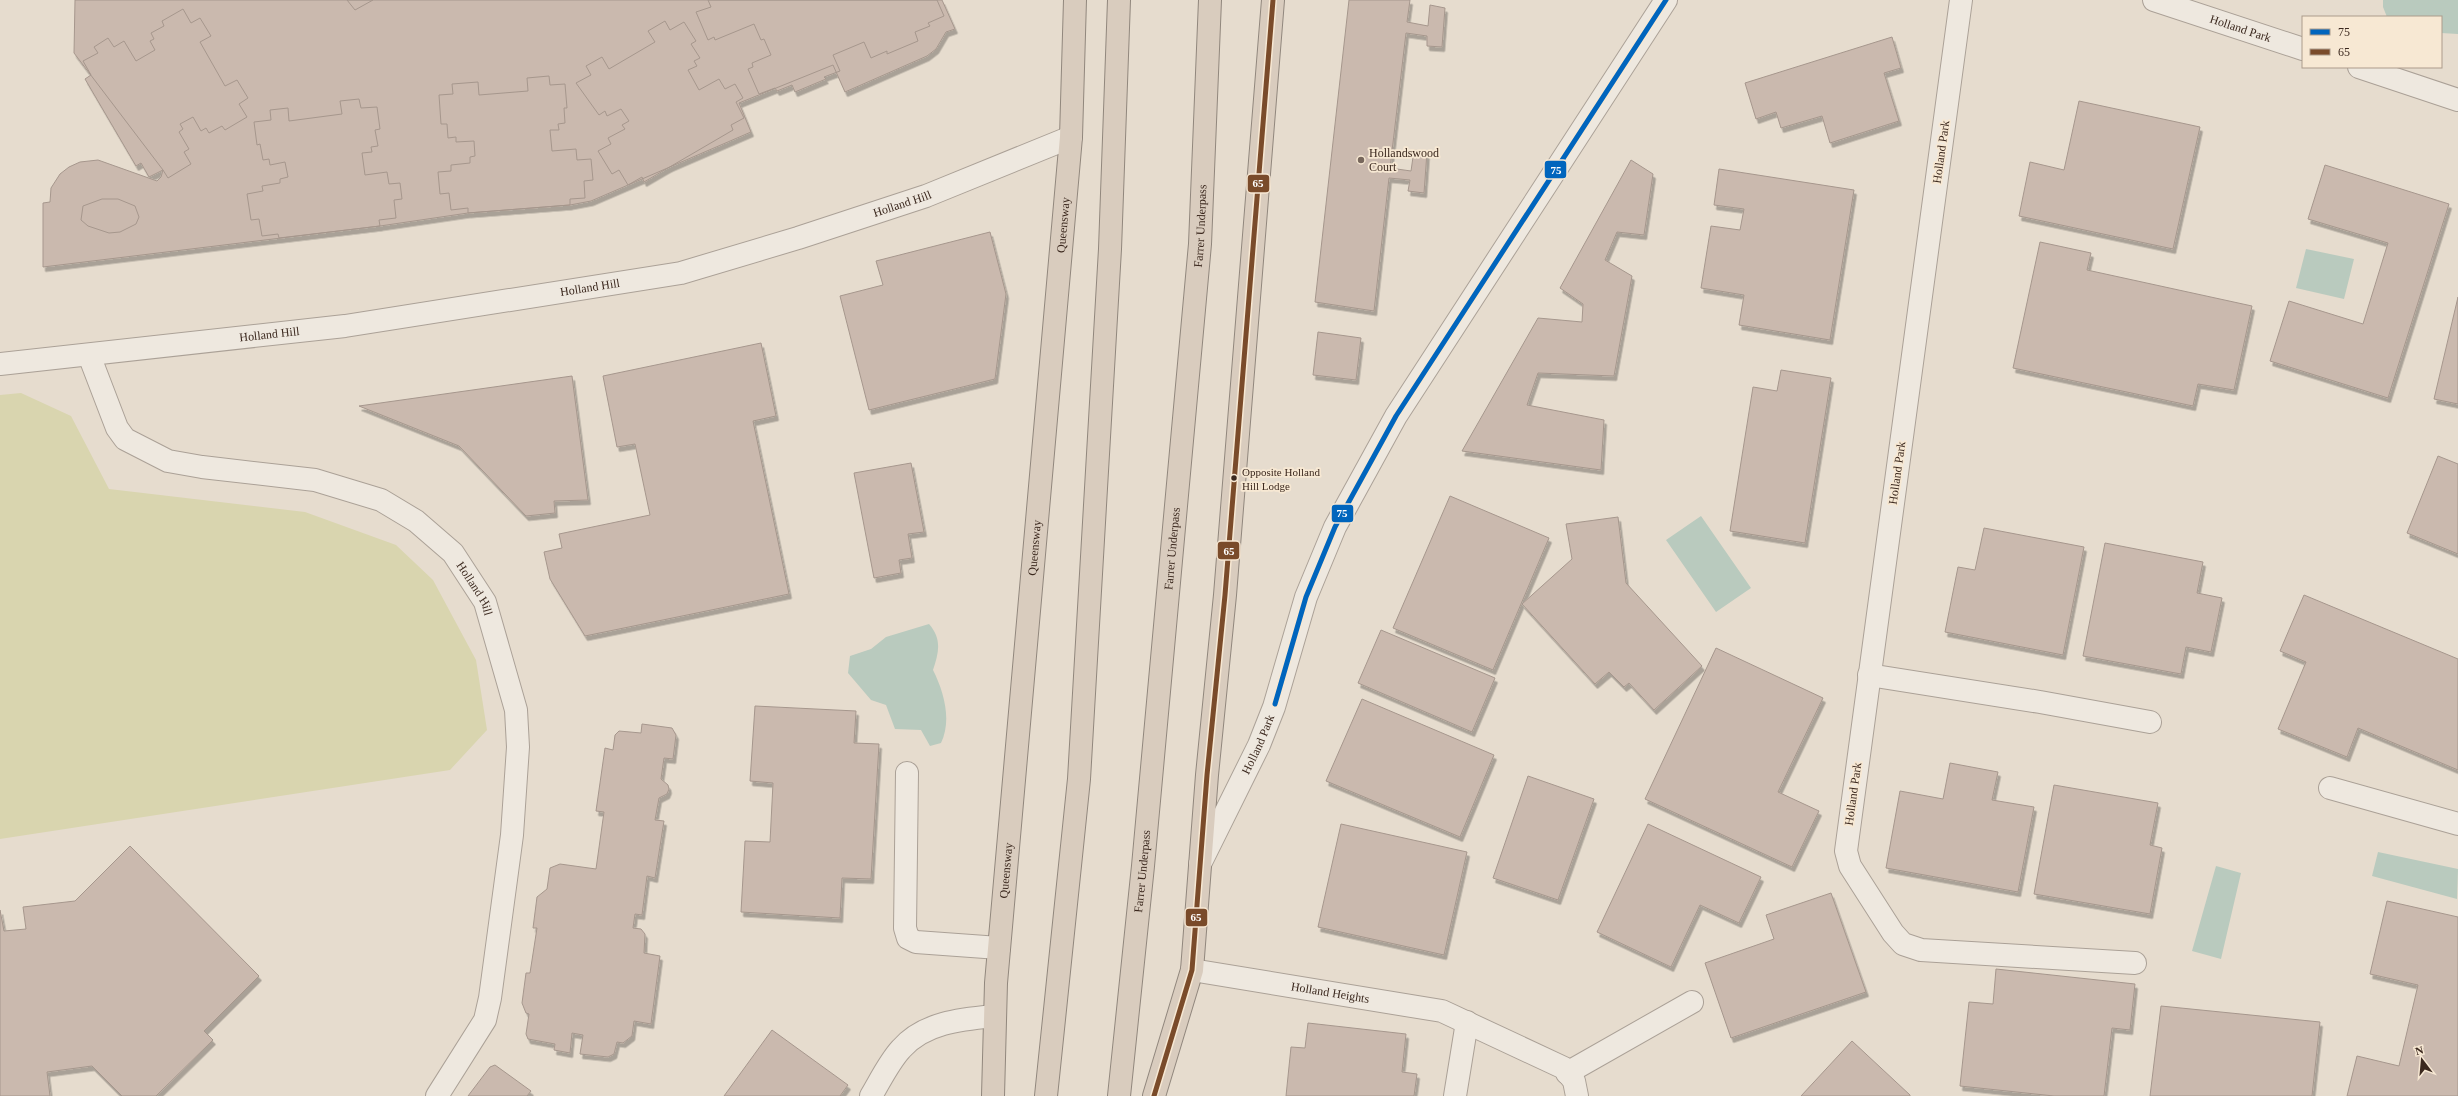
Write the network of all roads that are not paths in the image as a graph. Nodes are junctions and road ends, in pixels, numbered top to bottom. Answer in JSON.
{"nodes":[{"id":1,"x":1076,"y":0,"type":"edge"},
{"id":2,"x":1119,"y":0,"type":"edge"},
{"id":3,"x":1210,"y":0,"type":"edge"},
{"id":4,"x":1273,"y":0,"type":"edge"},
{"id":5,"x":1666,"y":0,"type":"edge"},
{"id":6,"x":1961,"y":0,"type":"edge"},
{"id":7,"x":2154,"y":0,"type":"edge"},
{"id":8,"x":2302,"y":49,"type":"edge"},
{"id":9,"x":2361,"y":68,"type":"edge"},
{"id":10,"x":2458,"y":100,"type":"edge"},
{"id":11,"x":1071,"y":137,"type":"junction"},
{"id":12,"x":89,"y":355,"type":"junction"},
{"id":13,"x":0,"y":364,"type":"edge"},
{"id":14,"x":1869,"y":675,"type":"junction"},
{"id":15,"x":2150,"y":722,"type":"dead end"},
{"id":16,"x":907,"y":773,"type":"dead end"},
{"id":17,"x":2330,"y":788,"type":"dead end"},
{"id":18,"x":2458,"y":824,"type":"edge"},
{"id":19,"x":1200,"y":864,"type":"junction"},
{"id":20,"x":999,"y":948,"type":"junction"},
{"id":21,"x":2135,"y":963,"type":"dead end"},
{"id":22,"x":1192,"y":970,"type":"junction"},
{"id":23,"x":1692,"y":1002,"type":"dead end"},
{"id":24,"x":995,"y":1016,"type":"junction"},
{"id":25,"x":1467,"y":1022,"type":"junction"},
{"id":26,"x":1567,"y":1073,"type":"junction"},
{"id":27,"x":437,"y":1096,"type":"edge"},
{"id":28,"x":871,"y":1096,"type":"edge"},
{"id":29,"x":993,"y":1096,"type":"edge"},
{"id":30,"x":1046,"y":1096,"type":"edge"},
{"id":31,"x":1119,"y":1096,"type":"edge"},
{"id":32,"x":1154,"y":1096,"type":"edge"},
{"id":33,"x":1455,"y":1096,"type":"edge"},
{"id":34,"x":1577,"y":1096,"type":"edge"}],
"edges":[{"from":1,"to":11,"type":"highway","name":"Queensway"},
{"from":2,"to":30,"type":"highway"},
{"from":3,"to":31,"type":"highway","name":"Farrer Underpass"},
{"from":4,"to":19,"type":"highway"},
{"from":5,"to":19,"type":"street","name":"Holland Park"},
{"from":6,"to":14,"type":"street","name":"Holland Park"},
{"from":7,"to":8,"type":"street","name":"Holland Park"},
{"from":9,"to":10,"type":"street"},
{"from":11,"to":12,"type":"street","name":"Holland Hill"},
{"from":11,"to":20,"type":"highway","name":"Queensway"},
{"from":12,"to":13,"type":"street","name":"Holland Hill"},
{"from":12,"to":27,"type":"street","name":"Holland Hill"},
{"from":14,"to":15,"type":"street"},
{"from":14,"to":21,"type":"street","name":"Holland Park"},
{"from":16,"to":20,"type":"street"},
{"from":17,"to":18,"type":"street"},
{"from":19,"to":22,"type":"highway"},
{"from":20,"to":24,"type":"highway","name":"Queensway"},
{"from":22,"to":25,"type":"street","name":"Holland Heights"},
{"from":22,"to":32,"type":"highway"},
{"from":23,"to":26,"type":"street"},
{"from":24,"to":28,"type":"street"},
{"from":24,"to":29,"type":"highway","name":"Queensway"},
{"from":25,"to":26,"type":"street","name":"Holland Heights"},
{"from":25,"to":33,"type":"street"},
{"from":26,"to":34,"type":"street","name":"Holland Heights"}]}
